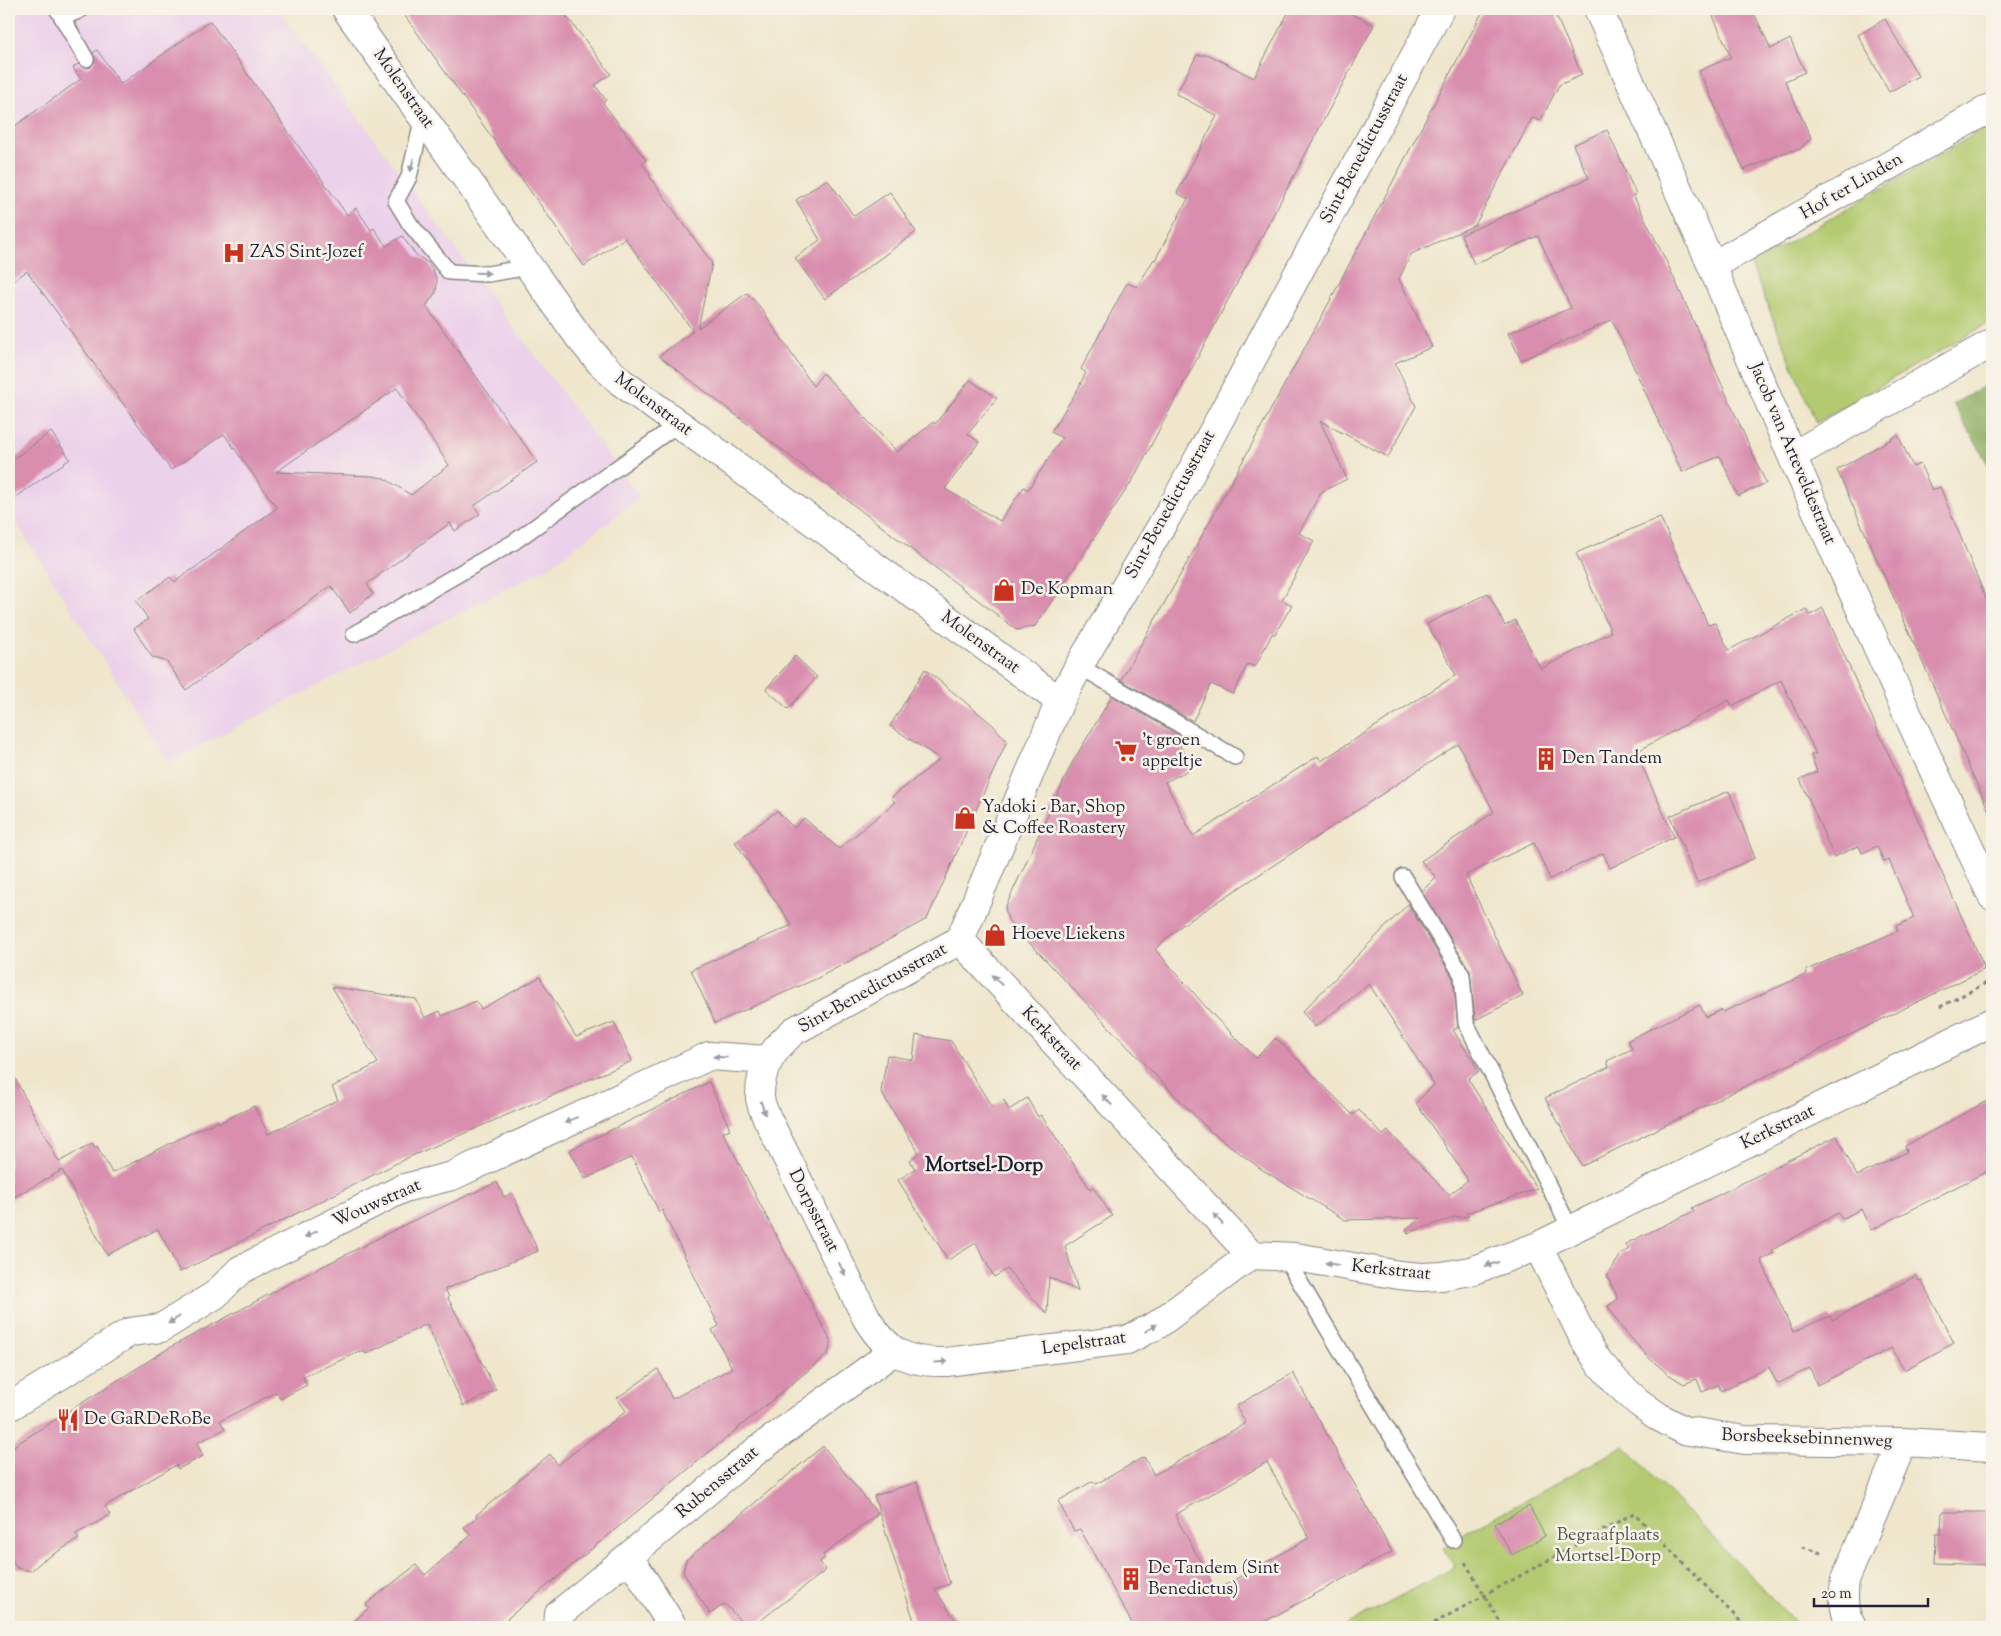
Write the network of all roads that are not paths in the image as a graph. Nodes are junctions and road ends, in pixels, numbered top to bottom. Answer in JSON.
{"nodes":[{"id":1,"x":82,"y":9,"type":"edge"},
{"id":2,"x":346,"y":9,"type":"edge"},
{"id":3,"x":1440,"y":9,"type":"edge"},
{"id":4,"x":1598,"y":9,"type":"edge"},
{"id":5,"x":58,"y":10,"type":"edge"},
{"id":6,"x":86,"y":59,"type":"dead end"},
{"id":7,"x":1992,"y":107,"type":"edge"},
{"id":8,"x":423,"y":117,"type":"junction"},
{"id":9,"x":1712,"y":266,"type":"junction"},
{"id":10,"x":529,"y":267,"type":"junction"},
{"id":11,"x":1992,"y":343,"type":"edge"},
{"id":12,"x":678,"y":424,"type":"junction"},
{"id":13,"x":1792,"y":456,"type":"junction"},
{"id":14,"x":354,"y":634,"type":"dead end"},
{"id":15,"x":1079,"y":666,"type":"junction"},
{"id":16,"x":1060,"y":701,"type":"junction"},
{"id":17,"x":1235,"y":756,"type":"dead end"},
{"id":18,"x":1403,"y":877,"type":"dead end"},
{"id":19,"x":1992,"y":896,"type":"edge"},
{"id":20,"x":960,"y":940,"type":"junction"},
{"id":21,"x":1992,"y":1022,"type":"edge"},
{"id":22,"x":768,"y":1060,"type":"junction"},
{"id":23,"x":1571,"y":1230,"type":"junction"},
{"id":24,"x":1538,"y":1246,"type":"junction"},
{"id":25,"x":1251,"y":1254,"type":"junction"},
{"id":26,"x":1285,"y":1256,"type":"junction"},
{"id":27,"x":894,"y":1352,"type":"junction"},
{"id":28,"x":9,"y":1407,"type":"edge"},
{"id":29,"x":1903,"y":1442,"type":"junction"},
{"id":30,"x":1992,"y":1447,"type":"edge"},
{"id":31,"x":1453,"y":1540,"type":"road end"},
{"id":32,"x":629,"y":1556,"type":"junction"},
{"id":33,"x":558,"y":1627,"type":"edge"},
{"id":34,"x":673,"y":1627,"type":"edge"},
{"id":35,"x":1852,"y":1627,"type":"edge"}],
"edges":[{"from":1,"to":5,"type":"lane"},
{"from":2,"to":8,"type":"street","name":"Molenstraat"},
{"from":3,"to":15,"type":"street","name":"Sint-Benedictusstraat"},
{"from":4,"to":9,"type":"street","name":"Jacob van Arteveldestraat"},
{"from":5,"to":6,"type":"lane"},
{"from":7,"to":9,"type":"street","name":"Hof ter Linden"},
{"from":8,"to":10,"type":"street","name":"Molenstraat"},
{"from":8,"to":10,"type":"lane","one_way":true},
{"from":9,"to":13,"type":"street","name":"Jacob van Arteveldestraat"},
{"from":10,"to":12,"type":"street","name":"Molenstraat"},
{"from":11,"to":13,"type":"street"},
{"from":12,"to":14,"type":"lane"},
{"from":12,"to":16,"type":"street","name":"Molenstraat"},
{"from":13,"to":19,"type":"street","name":"Jacob van Arteveldestraat"},
{"from":15,"to":16,"type":"street","name":"Sint-Benedictusstraat"},
{"from":15,"to":17,"type":"lane"},
{"from":16,"to":20,"type":"street","name":"Sint-Benedictusstraat"},
{"from":18,"to":23,"type":"lane"},
{"from":20,"to":22,"type":"street","name":"Sint-Benedictusstraat"},
{"from":25,"to":20,"type":"street","name":"Kerkstraat","one_way":true},
{"from":21,"to":23,"type":"street","name":"Kerkstraat"},
{"from":22,"to":27,"type":"street","name":"Dorpsstraat","one_way":true},
{"from":22,"to":28,"type":"street","name":"Wouwstraat","one_way":true},
{"from":23,"to":24,"type":"street","name":"Kerkstraat"},
{"from":24,"to":26,"type":"street","name":"Kerkstraat","one_way":true},
{"from":24,"to":29,"type":"street","name":"Borsbeeksebinnenweg"},
{"from":25,"to":26,"type":"street","name":"Kerkstraat"},
{"from":27,"to":25,"type":"street","name":"Lepelstraat","one_way":true},
{"from":26,"to":31,"type":"lane"},
{"from":27,"to":32,"type":"street","name":"Rubensstraat"},
{"from":29,"to":30,"type":"street","name":"Borsbeeksebinnenweg"},
{"from":29,"to":35,"type":"street"},
{"from":32,"to":33,"type":"street","name":"Rubensstraat"},
{"from":32,"to":34,"type":"street"}]}
